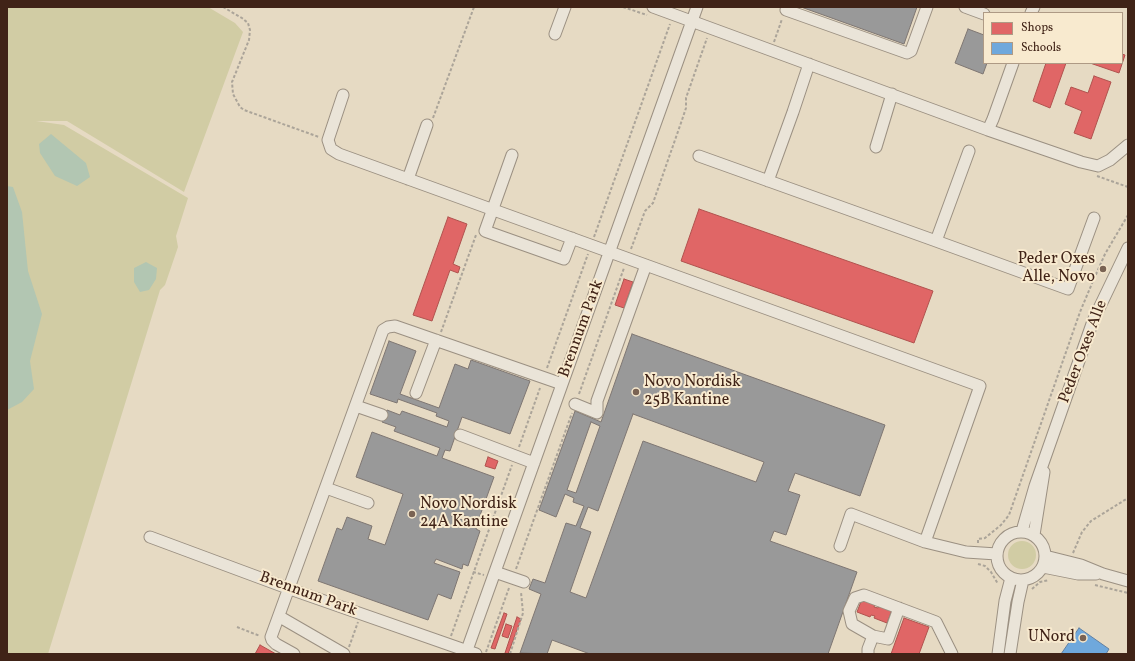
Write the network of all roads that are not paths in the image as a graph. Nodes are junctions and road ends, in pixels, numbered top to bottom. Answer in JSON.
{"nodes":[{"id":1,"x":565,"y":7,"type":"edge"},
{"id":2,"x":653,"y":7,"type":"edge"},
{"id":3,"x":698,"y":7,"type":"edge"},
{"id":4,"x":927,"y":7,"type":"edge"},
{"id":5,"x":965,"y":7,"type":"edge"},
{"id":6,"x":786,"y":10,"type":"road end"},
{"id":7,"x":983,"y":14,"type":"edge"},
{"id":8,"x":692,"y":21,"type":"junction"},
{"id":9,"x":555,"y":34,"type":"dead end"},
{"id":10,"x":809,"y":64,"type":"junction"},
{"id":11,"x":1013,"y":64,"type":"edge"},
{"id":12,"x":892,"y":94,"type":"junction"},
{"id":13,"x":343,"y":95,"type":"dead end"},
{"id":14,"x":430,"y":121,"type":"road end"},
{"id":15,"x":988,"y":130,"type":"junction"},
{"id":16,"x":1128,"y":145,"type":"edge"},
{"id":17,"x":876,"y":147,"type":"dead end"},
{"id":18,"x":969,"y":151,"type":"dead end"},
{"id":19,"x":512,"y":155,"type":"dead end"},
{"id":20,"x":699,"y":156,"type":"dead end"},
{"id":21,"x":408,"y":179,"type":"junction"},
{"id":22,"x":768,"y":180,"type":"junction"},
{"id":23,"x":492,"y":209,"type":"junction"},
{"id":24,"x":1094,"y":218,"type":"dead end"},
{"id":25,"x":572,"y":238,"type":"junction"},
{"id":26,"x":936,"y":242,"type":"junction"},
{"id":27,"x":1128,"y":248,"type":"edge"},
{"id":28,"x":610,"y":251,"type":"junction"},
{"id":29,"x":646,"y":265,"type":"junction"},
{"id":30,"x":437,"y":341,"type":"junction"},
{"id":31,"x":562,"y":384,"type":"junction"},
{"id":32,"x":416,"y":393,"type":"dead end"},
{"id":33,"x":575,"y":404,"type":"road end"},
{"id":34,"x":356,"y":406,"type":"junction"},
{"id":35,"x":382,"y":415,"type":"dead end"},
{"id":36,"x":460,"y":435,"type":"dead end"},
{"id":37,"x":1046,"y":458,"type":"junction"},
{"id":38,"x":534,"y":463,"type":"junction"},
{"id":39,"x":326,"y":488,"type":"junction"},
{"id":40,"x":368,"y":503,"type":"dead end"},
{"id":41,"x":1022,"y":532,"type":"junction"},
{"id":42,"x":1034,"y":535,"type":"junction"},
{"id":43,"x":150,"y":537,"type":"dead end"},
{"id":44,"x":925,"y":542,"type":"junction"},
{"id":45,"x":840,"y":546,"type":"dead end"},
{"id":46,"x":997,"y":554,"type":"junction"},
{"id":47,"x":1044,"y":561,"type":"junction"},
{"id":48,"x":495,"y":572,"type":"junction"},
{"id":49,"x":1103,"y":574,"type":"junction"},
{"id":50,"x":1011,"y":578,"type":"junction"},
{"id":51,"x":1023,"y":580,"type":"junction"},
{"id":52,"x":1128,"y":581,"type":"edge"},
{"id":53,"x":522,"y":585,"type":"road end"},
{"id":54,"x":290,"y":589,"type":"junction"},
{"id":55,"x":899,"y":608,"type":"junction"},
{"id":56,"x":280,"y":617,"type":"junction"},
{"id":57,"x":873,"y":636,"type":"junction"},
{"id":58,"x":347,"y":651,"type":"edge"},
{"id":59,"x":472,"y":652,"type":"edge"},
{"id":60,"x":294,"y":654,"type":"edge"},
{"id":61,"x":868,"y":654,"type":"edge"},
{"id":62,"x":952,"y":654,"type":"edge"},
{"id":63,"x":998,"y":654,"type":"edge"},
{"id":64,"x":1010,"y":654,"type":"edge"}],
"edges":[{"from":1,"to":9,"type":"street"},
{"from":2,"to":8,"type":"street"},
{"from":3,"to":8,"type":"street","name":"Brennum Park"},
{"from":4,"to":6,"type":"street"},
{"from":5,"to":7,"type":"street"},
{"from":8,"to":10,"type":"street"},
{"from":8,"to":28,"type":"street","name":"Brennum Park"},
{"from":10,"to":12,"type":"street"},
{"from":10,"to":22,"type":"street"},
{"from":11,"to":15,"type":"street"},
{"from":12,"to":15,"type":"street"},
{"from":12,"to":17,"type":"street"},
{"from":13,"to":21,"type":"street"},
{"from":14,"to":21,"type":"street"},
{"from":15,"to":16,"type":"street"},
{"from":18,"to":26,"type":"street"},
{"from":19,"to":23,"type":"street"},
{"from":20,"to":22,"type":"street"},
{"from":21,"to":23,"type":"street"},
{"from":22,"to":26,"type":"street"},
{"from":23,"to":25,"type":"street"},
{"from":23,"to":25,"type":"street"},
{"from":24,"to":26,"type":"street"},
{"from":25,"to":28,"type":"street"},
{"from":27,"to":37,"type":"street","name":"Peder Oxes Alle"},
{"from":28,"to":29,"type":"street"},
{"from":28,"to":31,"type":"street","name":"Brennum Park"},
{"from":29,"to":33,"type":"street"},
{"from":29,"to":44,"type":"street"},
{"from":30,"to":31,"type":"street"},
{"from":30,"to":32,"type":"street"},
{"from":30,"to":34,"type":"street"},
{"from":31,"to":38,"type":"street","name":"Brennum Park"},
{"from":34,"to":35,"type":"street"},
{"from":34,"to":39,"type":"street"},
{"from":36,"to":38,"type":"street"},
{"from":37,"to":41,"type":"street","name":"Peder Oxes Alle"},
{"from":37,"to":42,"type":"street","name":"Peder Oxes Alle"},
{"from":38,"to":48,"type":"street","name":"Brennum Park"},
{"from":39,"to":40,"type":"street"},
{"from":39,"to":54,"type":"street"},
{"from":41,"to":42,"type":"street"},
{"from":41,"to":46,"type":"street"},
{"from":42,"to":47,"type":"street"},
{"from":43,"to":54,"type":"street","name":"Brennum Park"},
{"from":44,"to":45,"type":"street"},
{"from":44,"to":46,"type":"street"},
{"from":46,"to":50,"type":"street"},
{"from":47,"to":49,"type":"street"},
{"from":47,"to":49,"type":"street"},
{"from":47,"to":51,"type":"street"},
{"from":48,"to":53,"type":"street"},
{"from":48,"to":59,"type":"street","name":"Brennum Park"},
{"from":49,"to":52,"type":"street"},
{"from":50,"to":51,"type":"street"},
{"from":50,"to":63,"type":"street"},
{"from":51,"to":64,"type":"street"},
{"from":54,"to":56,"type":"street"},
{"from":54,"to":59,"type":"street","name":"Brennum Park"},
{"from":55,"to":57,"type":"street"},
{"from":55,"to":57,"type":"street"},
{"from":55,"to":62,"type":"street"},
{"from":56,"to":58,"type":"street"},
{"from":56,"to":60,"type":"street"},
{"from":57,"to":61,"type":"street"}]}
